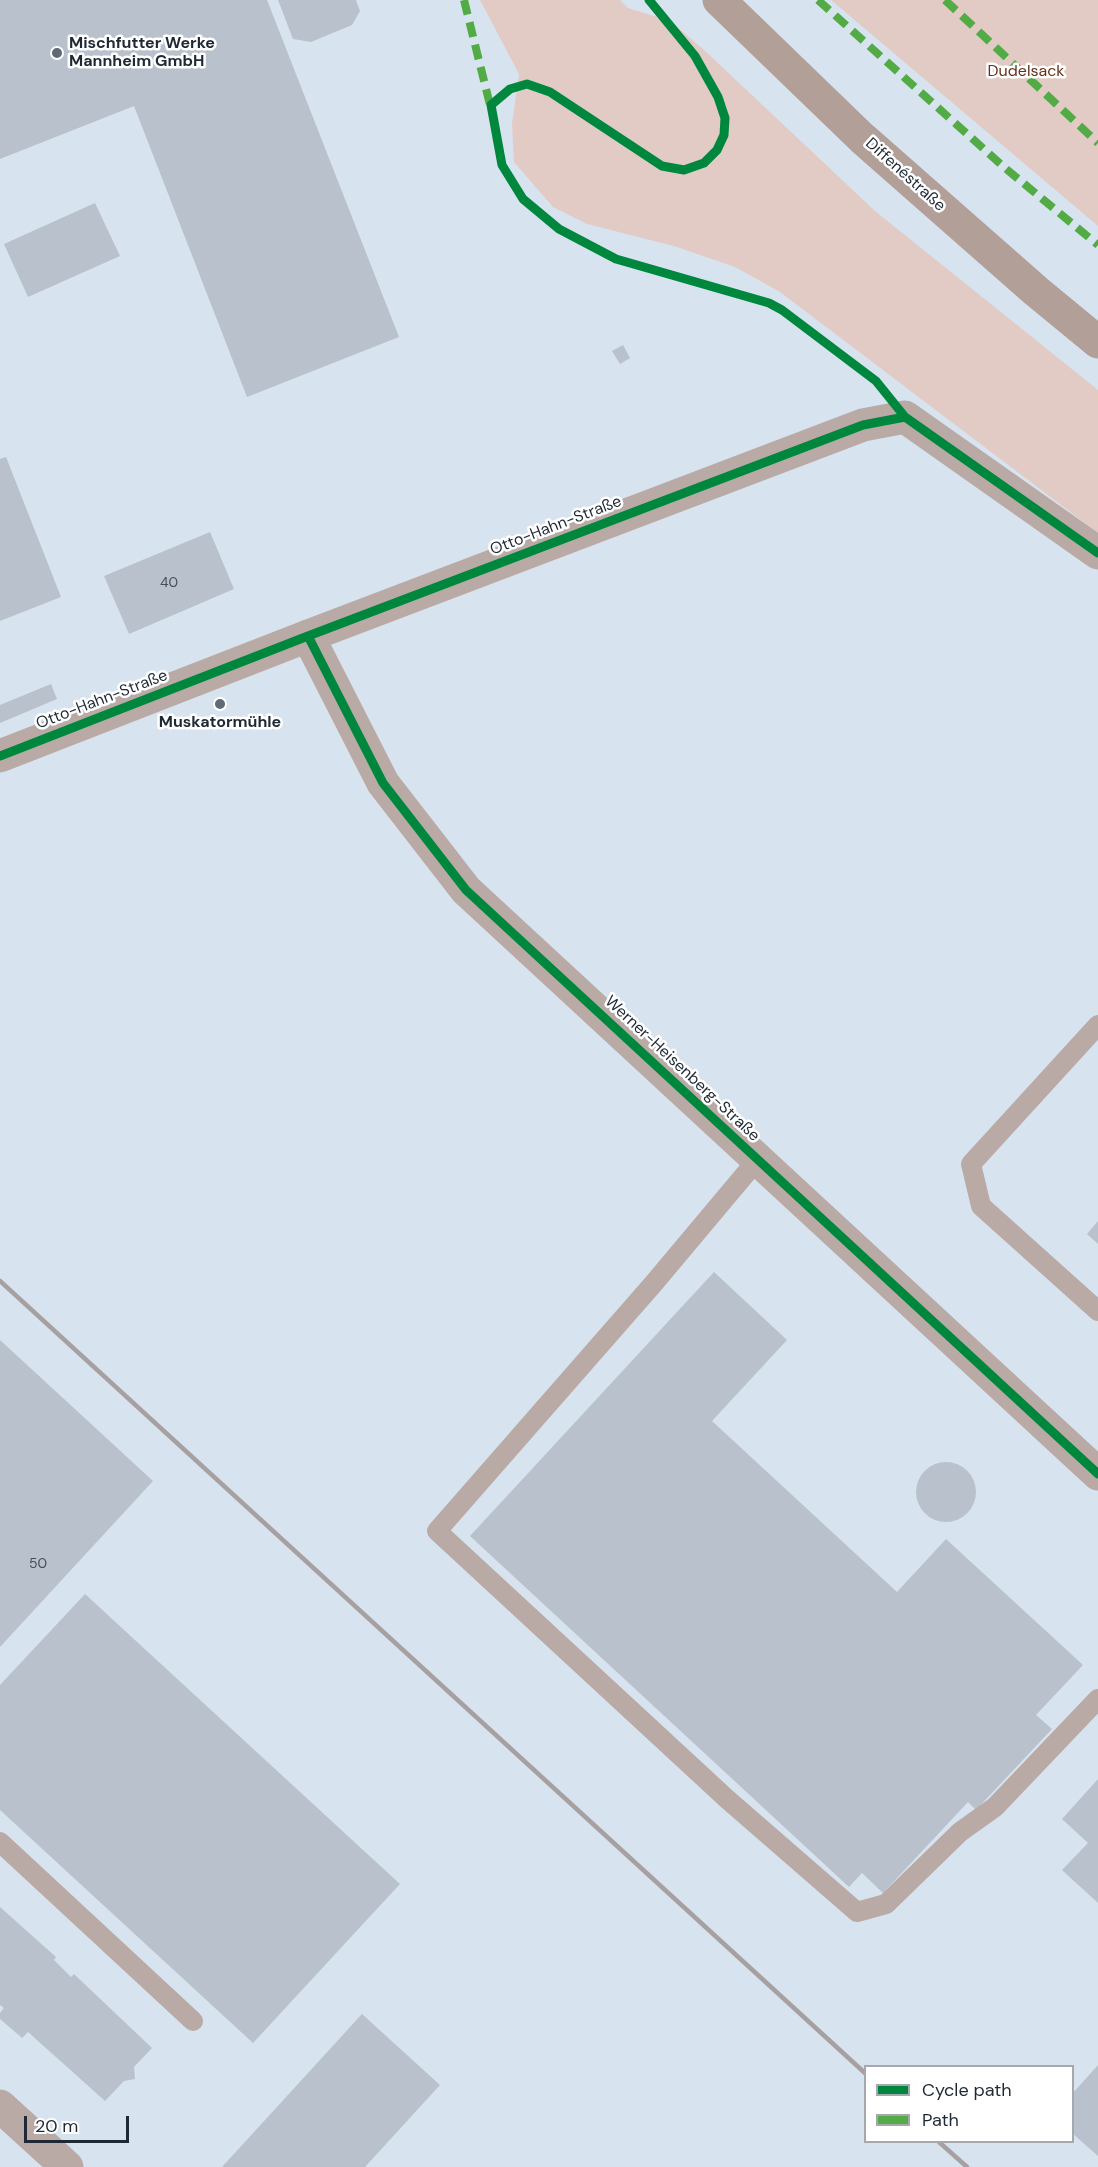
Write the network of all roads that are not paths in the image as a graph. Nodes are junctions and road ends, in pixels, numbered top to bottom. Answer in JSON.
{"nodes":[{"id":1,"x":719,"y":0,"type":"edge"},
{"id":2,"x":1098,"y":342,"type":"edge"},
{"id":3,"x":1098,"y":553,"type":"edge"},
{"id":4,"x":308,"y":636,"type":"junction"},
{"id":5,"x":0,"y":756,"type":"edge"},
{"id":6,"x":1098,"y":1026,"type":"edge"},
{"id":7,"x":758,"y":1160,"type":"junction"},
{"id":8,"x":1098,"y":1311,"type":"edge"},
{"id":9,"x":1098,"y":1474,"type":"edge"},
{"id":10,"x":1098,"y":1699,"type":"edge"},
{"id":11,"x":0,"y":1842,"type":"edge"},
{"id":12,"x":193,"y":2021,"type":"dead end"},
{"id":13,"x":0,"y":2106,"type":"edge"},
{"id":14,"x":67,"y":2167,"type":"edge"}],
"edges":[{"from":1,"to":2,"type":"main road","name":"Diffenéstraße"},
{"from":3,"to":4,"type":"street","name":"Otto-Hahn-Straße"},
{"from":4,"to":5,"type":"street","name":"Otto-Hahn-Straße"},
{"from":4,"to":7,"type":"street","name":"Werner-Heisenberg-Straße"},
{"from":6,"to":8,"type":"lane"},
{"from":7,"to":9,"type":"street","name":"Werner-Heisenberg-Straße"},
{"from":7,"to":10,"type":"lane"},
{"from":11,"to":12,"type":"lane"},
{"from":13,"to":14,"type":"street"}]}
